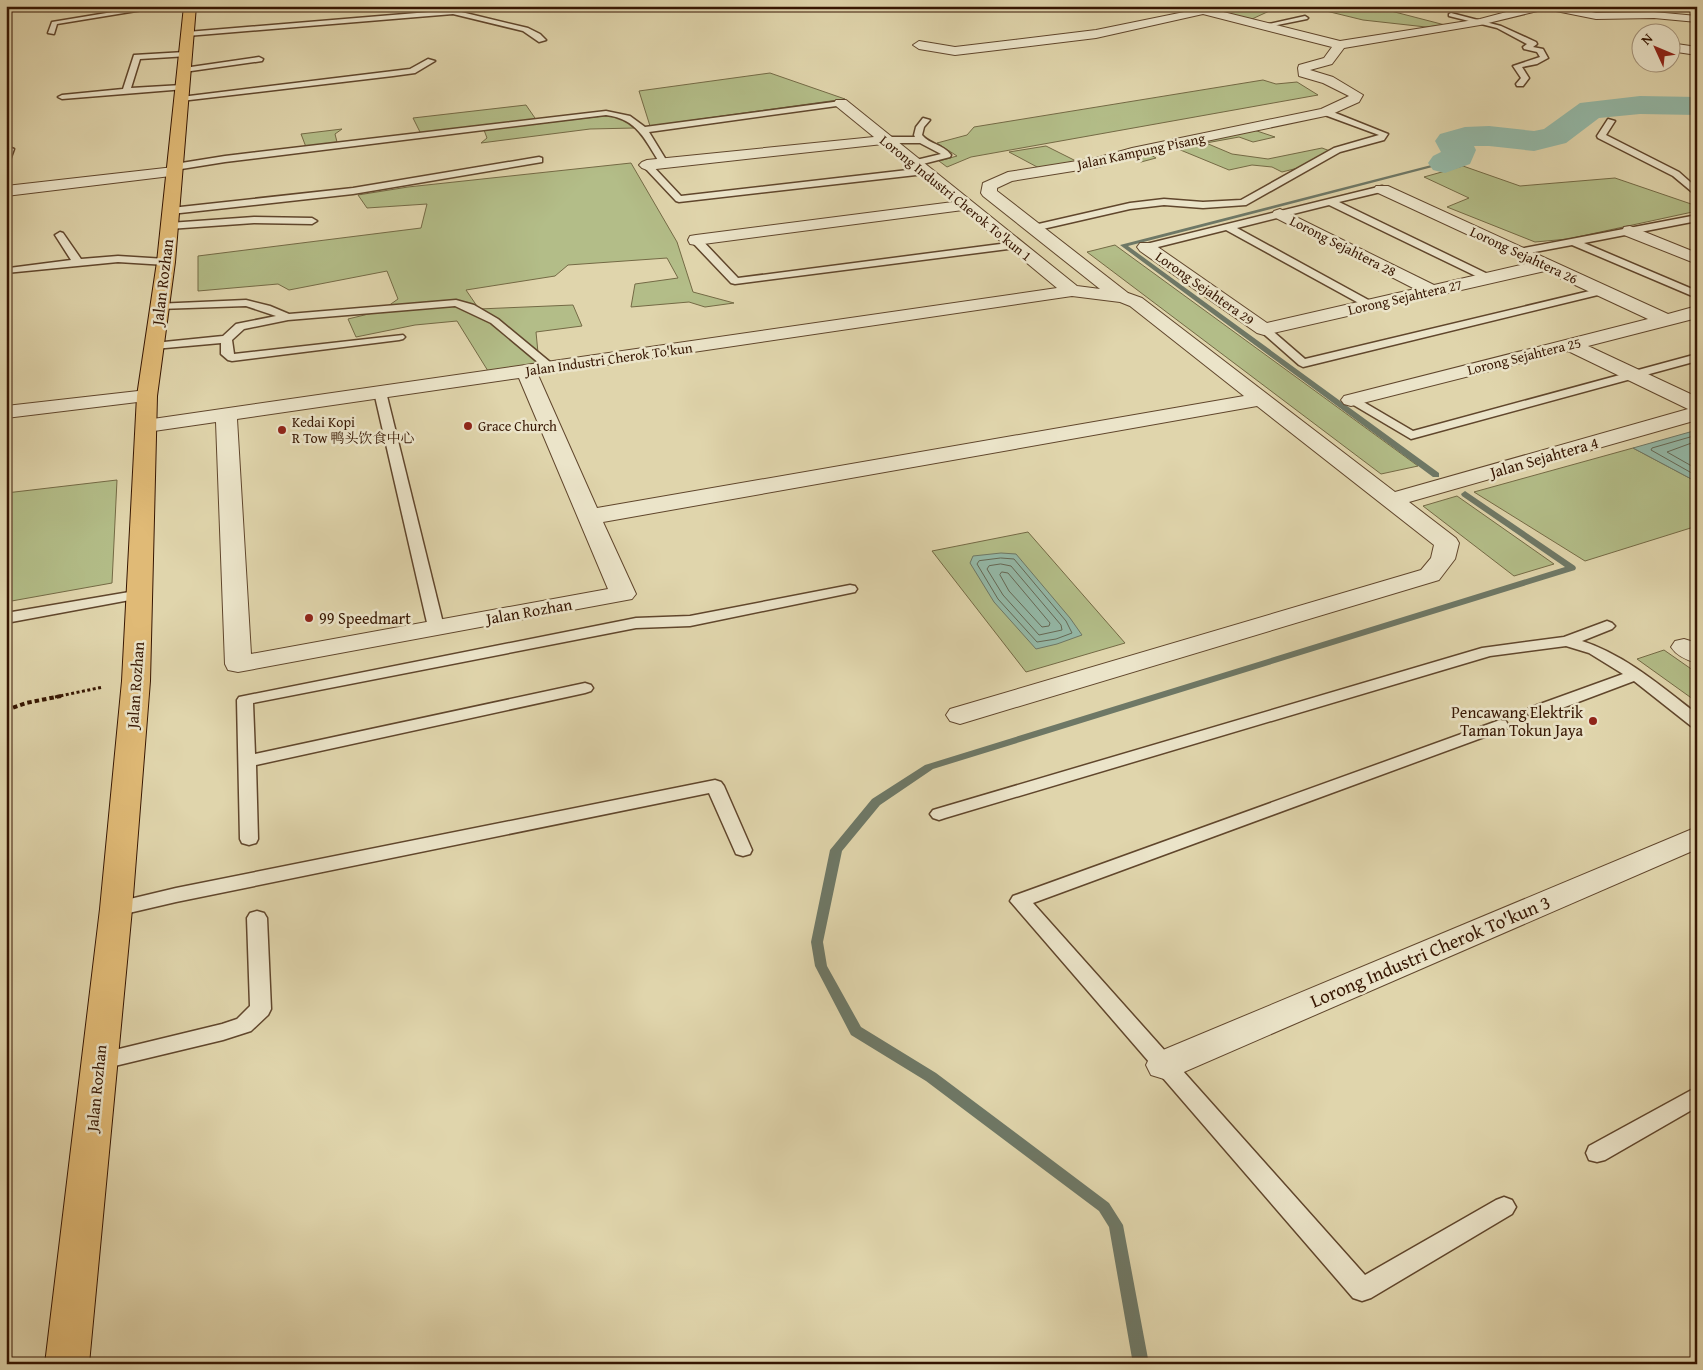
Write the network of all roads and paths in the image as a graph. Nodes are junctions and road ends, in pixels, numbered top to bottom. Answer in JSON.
{"nodes":[{"id":1,"x":119,"y":6,"type":"edge"},
{"id":2,"x":131,"y":6,"type":"edge"},
{"id":3,"x":164,"y":6,"type":"edge"},
{"id":4,"x":190,"y":6,"type":"edge"},
{"id":5,"x":1184,"y":6,"type":"edge"},
{"id":6,"x":1546,"y":6,"type":"edge"},
{"id":7,"x":1203,"y":11,"type":"junction"},
{"id":8,"x":1451,"y":15,"type":"dead end"},
{"id":9,"x":1305,"y":18,"type":"dead end"},
{"id":10,"x":1697,"y":20,"type":"edge"},
{"id":11,"x":1480,"y":22,"type":"junction"},
{"id":12,"x":1267,"y":25,"type":"junction"},
{"id":13,"x":1680,"y":29,"type":"edge"},
{"id":14,"x":52,"y":33,"type":"dead end"},
{"id":15,"x":187,"y":34,"type":"junction"},
{"id":16,"x":542,"y":40,"type":"dead end"},
{"id":17,"x":919,"y":45,"type":"dead end"},
{"id":18,"x":1340,"y":45,"type":"junction"},
{"id":19,"x":1680,"y":49,"type":"edge"},
{"id":20,"x":1697,"y":52,"type":"edge"},
{"id":21,"x":185,"y":54,"type":"junction"},
{"id":22,"x":259,"y":58,"type":"dead end"},
{"id":23,"x":431,"y":61,"type":"dead end"},
{"id":24,"x":184,"y":70,"type":"junction"},
{"id":25,"x":248,"y":81,"type":"dead end"},
{"id":26,"x":1520,"y":84,"type":"dead end"},
{"id":27,"x":126,"y":91,"type":"junction"},
{"id":28,"x":251,"y":91,"type":"junction"},
{"id":29,"x":182,"y":93,"type":"junction"},
{"id":30,"x":62,"y":97,"type":"dead end"},
{"id":31,"x":841,"y":103,"type":"joint"},
{"id":32,"x":1325,"y":112,"type":"junction"},
{"id":33,"x":926,"y":120,"type":"dead end"},
{"id":34,"x":1611,"y":121,"type":"dead end"},
{"id":35,"x":645,"y":130,"type":"junction"},
{"id":36,"x":884,"y":140,"type":"junction"},
{"id":37,"x":921,"y":140,"type":"junction"},
{"id":38,"x":6,"y":148,"type":"edge"},
{"id":39,"x":6,"y":160,"type":"edge"},
{"id":40,"x":539,"y":160,"type":"dead end"},
{"id":41,"x":664,"y":163,"type":"junction"},
{"id":42,"x":175,"y":165,"type":"junction"},
{"id":43,"x":647,"y":165,"type":"joint"},
{"id":44,"x":920,"y":167,"type":"junction"},
{"id":45,"x":1382,"y":189,"type":"joint"},
{"id":46,"x":6,"y":191,"type":"edge"},
{"id":47,"x":1697,"y":193,"type":"edge"},
{"id":48,"x":1330,"y":202,"type":"junction"},
{"id":49,"x":966,"y":205,"type":"junction"},
{"id":50,"x":171,"y":211,"type":"junction"},
{"id":51,"x":1280,"y":214,"type":"junction"},
{"id":52,"x":1697,"y":218,"type":"edge"},
{"id":53,"x":312,"y":221,"type":"dead end"},
{"id":54,"x":1679,"y":221,"type":"junction"},
{"id":55,"x":169,"y":226,"type":"junction"},
{"id":56,"x":1228,"y":227,"type":"junction"},
{"id":57,"x":1034,"y":228,"type":"junction"},
{"id":58,"x":1697,"y":228,"type":"edge"},
{"id":59,"x":1630,"y":230,"type":"junction"},
{"id":60,"x":60,"y":235,"type":"dead end"},
{"id":61,"x":696,"y":240,"type":"joint"},
{"id":62,"x":1574,"y":242,"type":"junction"},
{"id":63,"x":1016,"y":245,"type":"junction"},
{"id":64,"x":1146,"y":247,"type":"joint"},
{"id":65,"x":1519,"y":252,"type":"junction"},
{"id":66,"x":1697,"y":258,"type":"edge"},
{"id":67,"x":78,"y":262,"type":"junction"},
{"id":68,"x":166,"y":262,"type":"junction"},
{"id":69,"x":1546,"y":265,"type":"junction"},
{"id":70,"x":9,"y":271,"type":"dead end"},
{"id":71,"x":1488,"y":278,"type":"junction"},
{"id":72,"x":1072,"y":291,"type":"junction"},
{"id":73,"x":1432,"y":291,"type":"junction"},
{"id":74,"x":1602,"y":291,"type":"junction"},
{"id":75,"x":1697,"y":295,"type":"edge"},
{"id":76,"x":1123,"y":297,"type":"junction"},
{"id":77,"x":1370,"y":305,"type":"junction"},
{"id":78,"x":159,"y":306,"type":"junction"},
{"id":79,"x":1697,"y":312,"type":"edge"},
{"id":80,"x":288,"y":317,"type":"junction"},
{"id":81,"x":1666,"y":320,"type":"junction"},
{"id":82,"x":1264,"y":328,"type":"junction"},
{"id":83,"x":399,"y":337,"type":"dead end"},
{"id":84,"x":226,"y":339,"type":"junction"},
{"id":85,"x":1570,"y":344,"type":"junction"},
{"id":86,"x":154,"y":346,"type":"junction"},
{"id":87,"x":1697,"y":357,"type":"edge"},
{"id":88,"x":550,"y":367,"type":"junction"},
{"id":89,"x":526,"y":371,"type":"junction"},
{"id":90,"x":1633,"y":375,"type":"junction"},
{"id":91,"x":380,"y":392,"type":"junction"},
{"id":92,"x":147,"y":396,"type":"junction"},
{"id":93,"x":1263,"y":399,"type":"junction"},
{"id":94,"x":1351,"y":400,"type":"joint"},
{"id":95,"x":1697,"y":405,"type":"edge"},
{"id":96,"x":6,"y":412,"type":"edge"},
{"id":97,"x":1697,"y":413,"type":"edge"},
{"id":98,"x":226,"y":414,"type":"junction"},
{"id":99,"x":147,"y":426,"type":"junction"},
{"id":100,"x":1391,"y":500,"type":"junction"},
{"id":101,"x":589,"y":517,"type":"junction"},
{"id":102,"x":850,"y":589,"type":"dead end"},
{"id":103,"x":141,"y":594,"type":"junction"},
{"id":104,"x":6,"y":618,"type":"edge"},
{"id":105,"x":1607,"y":626,"type":"dead end"},
{"id":106,"x":436,"y":627,"type":"junction"},
{"id":107,"x":1568,"y":641,"type":"junction"},
{"id":108,"x":1636,"y":675,"type":"junction"},
{"id":109,"x":136,"y":681,"type":"junction"},
{"id":110,"x":586,"y":688,"type":"dead end"},
{"id":111,"x":6,"y":710,"type":"edge"},
{"id":112,"x":1535,"y":712,"type":"dead end"},
{"id":113,"x":960,"y":715,"type":"dead end"},
{"id":114,"x":1697,"y":722,"type":"edge"},
{"id":115,"x":1500,"y":725,"type":"dead end"},
{"id":116,"x":247,"y":761,"type":"junction"},
{"id":117,"x":939,"y":814,"type":"dead end"},
{"id":118,"x":1697,"y":838,"type":"edge"},
{"id":119,"x":249,"y":839,"type":"dead end"},
{"id":120,"x":743,"y":850,"type":"dead end"},
{"id":121,"x":116,"y":909,"type":"junction"},
{"id":122,"x":256,"y":918,"type":"dead end"},
{"id":123,"x":98,"y":1062,"type":"junction"},
{"id":124,"x":1164,"y":1065,"type":"junction"},
{"id":125,"x":1697,"y":1096,"type":"edge"},
{"id":126,"x":1598,"y":1153,"type":"dead end"},
{"id":127,"x":1504,"y":1207,"type":"dead end"},
{"id":128,"x":67,"y":1364,"type":"edge"}],
"edges":[{"from":1,"to":2,"type":"lane"},
{"from":3,"to":14,"type":"lane"},
{"from":4,"to":15,"type":"main road","name":"Jalan Rozhan"},
{"from":5,"to":7,"type":"street"},
{"from":6,"to":10,"type":"street"},
{"from":6,"to":11,"type":"street"},
{"from":7,"to":12,"type":"street"},
{"from":7,"to":17,"type":"street"},
{"from":8,"to":11,"type":"lane"},
{"from":9,"to":12,"type":"lane"},
{"from":10,"to":13,"type":"street"},
{"from":11,"to":18,"type":"street"},
{"from":11,"to":26,"type":"lane"},
{"from":12,"to":18,"type":"street"},
{"from":15,"to":16,"type":"lane"},
{"from":15,"to":21,"type":"main road","name":"Jalan Rozhan"},
{"from":18,"to":32,"type":"street","name":"Jalan Kampung Pisang"},
{"from":19,"to":20,"type":"street"},
{"from":21,"to":24,"type":"main road","name":"Jalan Rozhan"},
{"from":21,"to":27,"type":"lane"},
{"from":22,"to":24,"type":"lane"},
{"from":23,"to":28,"type":"lane"},
{"from":24,"to":29,"type":"main road","name":"Jalan Rozhan"},
{"from":25,"to":28,"type":"lane"},
{"from":27,"to":29,"type":"lane"},
{"from":27,"to":30,"type":"lane"},
{"from":28,"to":29,"type":"lane"},
{"from":29,"to":42,"type":"main road","name":"Jalan Rozhan"},
{"from":31,"to":35,"type":"lane"},
{"from":31,"to":36,"type":"street","name":"Lorong Industri Cherok To'kun 1"},
{"from":32,"to":57,"type":"street","name":"Jalan Kampung Pisang"},
{"from":32,"to":57,"type":"lane"},
{"from":33,"to":37,"type":"lane"},
{"from":34,"to":47,"type":"lane"},
{"from":35,"to":41,"type":"lane"},
{"from":35,"to":42,"type":"lane"},
{"from":36,"to":37,"type":"lane"},
{"from":36,"to":41,"type":"street"},
{"from":36,"to":44,"type":"street","name":"Lorong Industri Cherok To'kun 1"},
{"from":37,"to":44,"type":"lane"},
{"from":38,"to":39,"type":"lane"},
{"from":40,"to":50,"type":"lane"},
{"from":41,"to":43,"type":"street"},
{"from":42,"to":46,"type":"street"},
{"from":42,"to":50,"type":"main road","name":"Jalan Rozhan"},
{"from":43,"to":44,"type":"lane"},
{"from":44,"to":49,"type":"street","name":"Lorong Industri Cherok To'kun 1"},
{"from":45,"to":48,"type":"lane"},
{"from":45,"to":65,"type":"street","name":"Lorong Sejahtera 26"},
{"from":48,"to":51,"type":"lane"},
{"from":48,"to":71,"type":"lane"},
{"from":49,"to":61,"type":"street"},
{"from":49,"to":63,"type":"street","name":"Lorong Industri Cherok To'kun 1"},
{"from":50,"to":55,"type":"main road","name":"Jalan Rozhan"},
{"from":51,"to":56,"type":"lane"},
{"from":51,"to":73,"type":"street","name":"Lorong Sejahtera 28"},
{"from":52,"to":54,"type":"lane"},
{"from":53,"to":55,"type":"lane"},
{"from":54,"to":58,"type":"lane"},
{"from":54,"to":59,"type":"lane"},
{"from":55,"to":68,"type":"main road","name":"Jalan Rozhan"},
{"from":56,"to":64,"type":"lane"},
{"from":56,"to":77,"type":"lane"},
{"from":57,"to":76,"type":"street","name":"Jalan Kampung Pisang"},
{"from":59,"to":62,"type":"lane"},
{"from":59,"to":66,"type":"street"},
{"from":60,"to":67,"type":"lane"},
{"from":61,"to":63,"type":"lane"},
{"from":62,"to":65,"type":"lane"},
{"from":62,"to":75,"type":"lane"},
{"from":63,"to":72,"type":"street","name":"Lorong Industri Cherok To'kun 1"},
{"from":64,"to":82,"type":"street","name":"Lorong Sejahtera 29"},
{"from":65,"to":69,"type":"street","name":"Lorong Sejahtera 26"},
{"from":67,"to":68,"type":"lane"},
{"from":67,"to":70,"type":"lane"},
{"from":68,"to":78,"type":"main road","name":"Jalan Rozhan"},
{"from":69,"to":71,"type":"street","name":"Lorong Sejahtera 27"},
{"from":69,"to":74,"type":"street","name":"Lorong Sejahtera 26"},
{"from":71,"to":73,"type":"street","name":"Lorong Sejahtera 27"},
{"from":72,"to":76,"type":"street","name":"Jalan Industri Cherok To'kun"},
{"from":72,"to":88,"type":"street","name":"Jalan Industri Cherok To'kun"},
{"from":73,"to":77,"type":"street","name":"Lorong Sejahtera 27"},
{"from":74,"to":81,"type":"street","name":"Lorong Sejahtera 26"},
{"from":74,"to":82,"type":"lane"},
{"from":76,"to":93,"type":"street"},
{"from":77,"to":82,"type":"street","name":"Lorong Sejahtera 27"},
{"from":78,"to":80,"type":"lane"},
{"from":78,"to":86,"type":"main road","name":"Jalan Rozhan"},
{"from":79,"to":81,"type":"street","name":"Lorong Sejahtera 25"},
{"from":80,"to":84,"type":"lane"},
{"from":80,"to":88,"type":"lane"},
{"from":81,"to":85,"type":"street","name":"Lorong Sejahtera 25"},
{"from":83,"to":84,"type":"lane"},
{"from":84,"to":86,"type":"lane"},
{"from":85,"to":90,"type":"street"},
{"from":85,"to":94,"type":"street","name":"Lorong Sejahtera 25"},
{"from":86,"to":92,"type":"main road","name":"Jalan Rozhan"},
{"from":87,"to":90,"type":"lane"},
{"from":88,"to":89,"type":"street","name":"Jalan Industri Cherok To'kun"},
{"from":89,"to":91,"type":"street","name":"Jalan Industri Cherok To'kun"},
{"from":89,"to":101,"type":"street"},
{"from":90,"to":94,"type":"lane"},
{"from":90,"to":95,"type":"street"},
{"from":91,"to":98,"type":"street","name":"Jalan Industri Cherok To'kun"},
{"from":91,"to":106,"type":"lane"},
{"from":92,"to":96,"type":"street"},
{"from":92,"to":99,"type":"main road","name":"Jalan Rozhan"},
{"from":93,"to":100,"type":"street"},
{"from":93,"to":101,"type":"street"},
{"from":97,"to":100,"type":"street","name":"Jalan Sejahtera 4"},
{"from":98,"to":99,"type":"street","name":"Jalan Industri Cherok To'kun"},
{"from":98,"to":106,"type":"street","name":"Jalan Rozhan"},
{"from":99,"to":103,"type":"main road","name":"Jalan Rozhan"},
{"from":100,"to":113,"type":"street"},
{"from":101,"to":106,"type":"street","name":"Jalan Rozhan"},
{"from":102,"to":116,"type":"lane"},
{"from":103,"to":104,"type":"lane"},
{"from":103,"to":109,"type":"main road","name":"Jalan Rozhan"},
{"from":105,"to":107,"type":"lane"},
{"from":107,"to":108,"type":"lane"},
{"from":107,"to":117,"type":"lane"},
{"from":108,"to":112,"type":"lane"},
{"from":108,"to":114,"type":"lane"},
{"from":109,"to":111,"type":"path"},
{"from":109,"to":121,"type":"main road","name":"Jalan Rozhan"},
{"from":110,"to":116,"type":"lane"},
{"from":115,"to":124,"type":"lane"},
{"from":116,"to":119,"type":"lane"},
{"from":118,"to":124,"type":"street","name":"Lorong Industri Cherok To'kun 3"},
{"from":120,"to":121,"type":"lane"},
{"from":121,"to":123,"type":"main road","name":"Jalan Rozhan"},
{"from":122,"to":123,"type":"lane"},
{"from":123,"to":128,"type":"main road","name":"Jalan Rozhan"},
{"from":124,"to":127,"type":"lane"},
{"from":125,"to":126,"type":"lane"}]}
